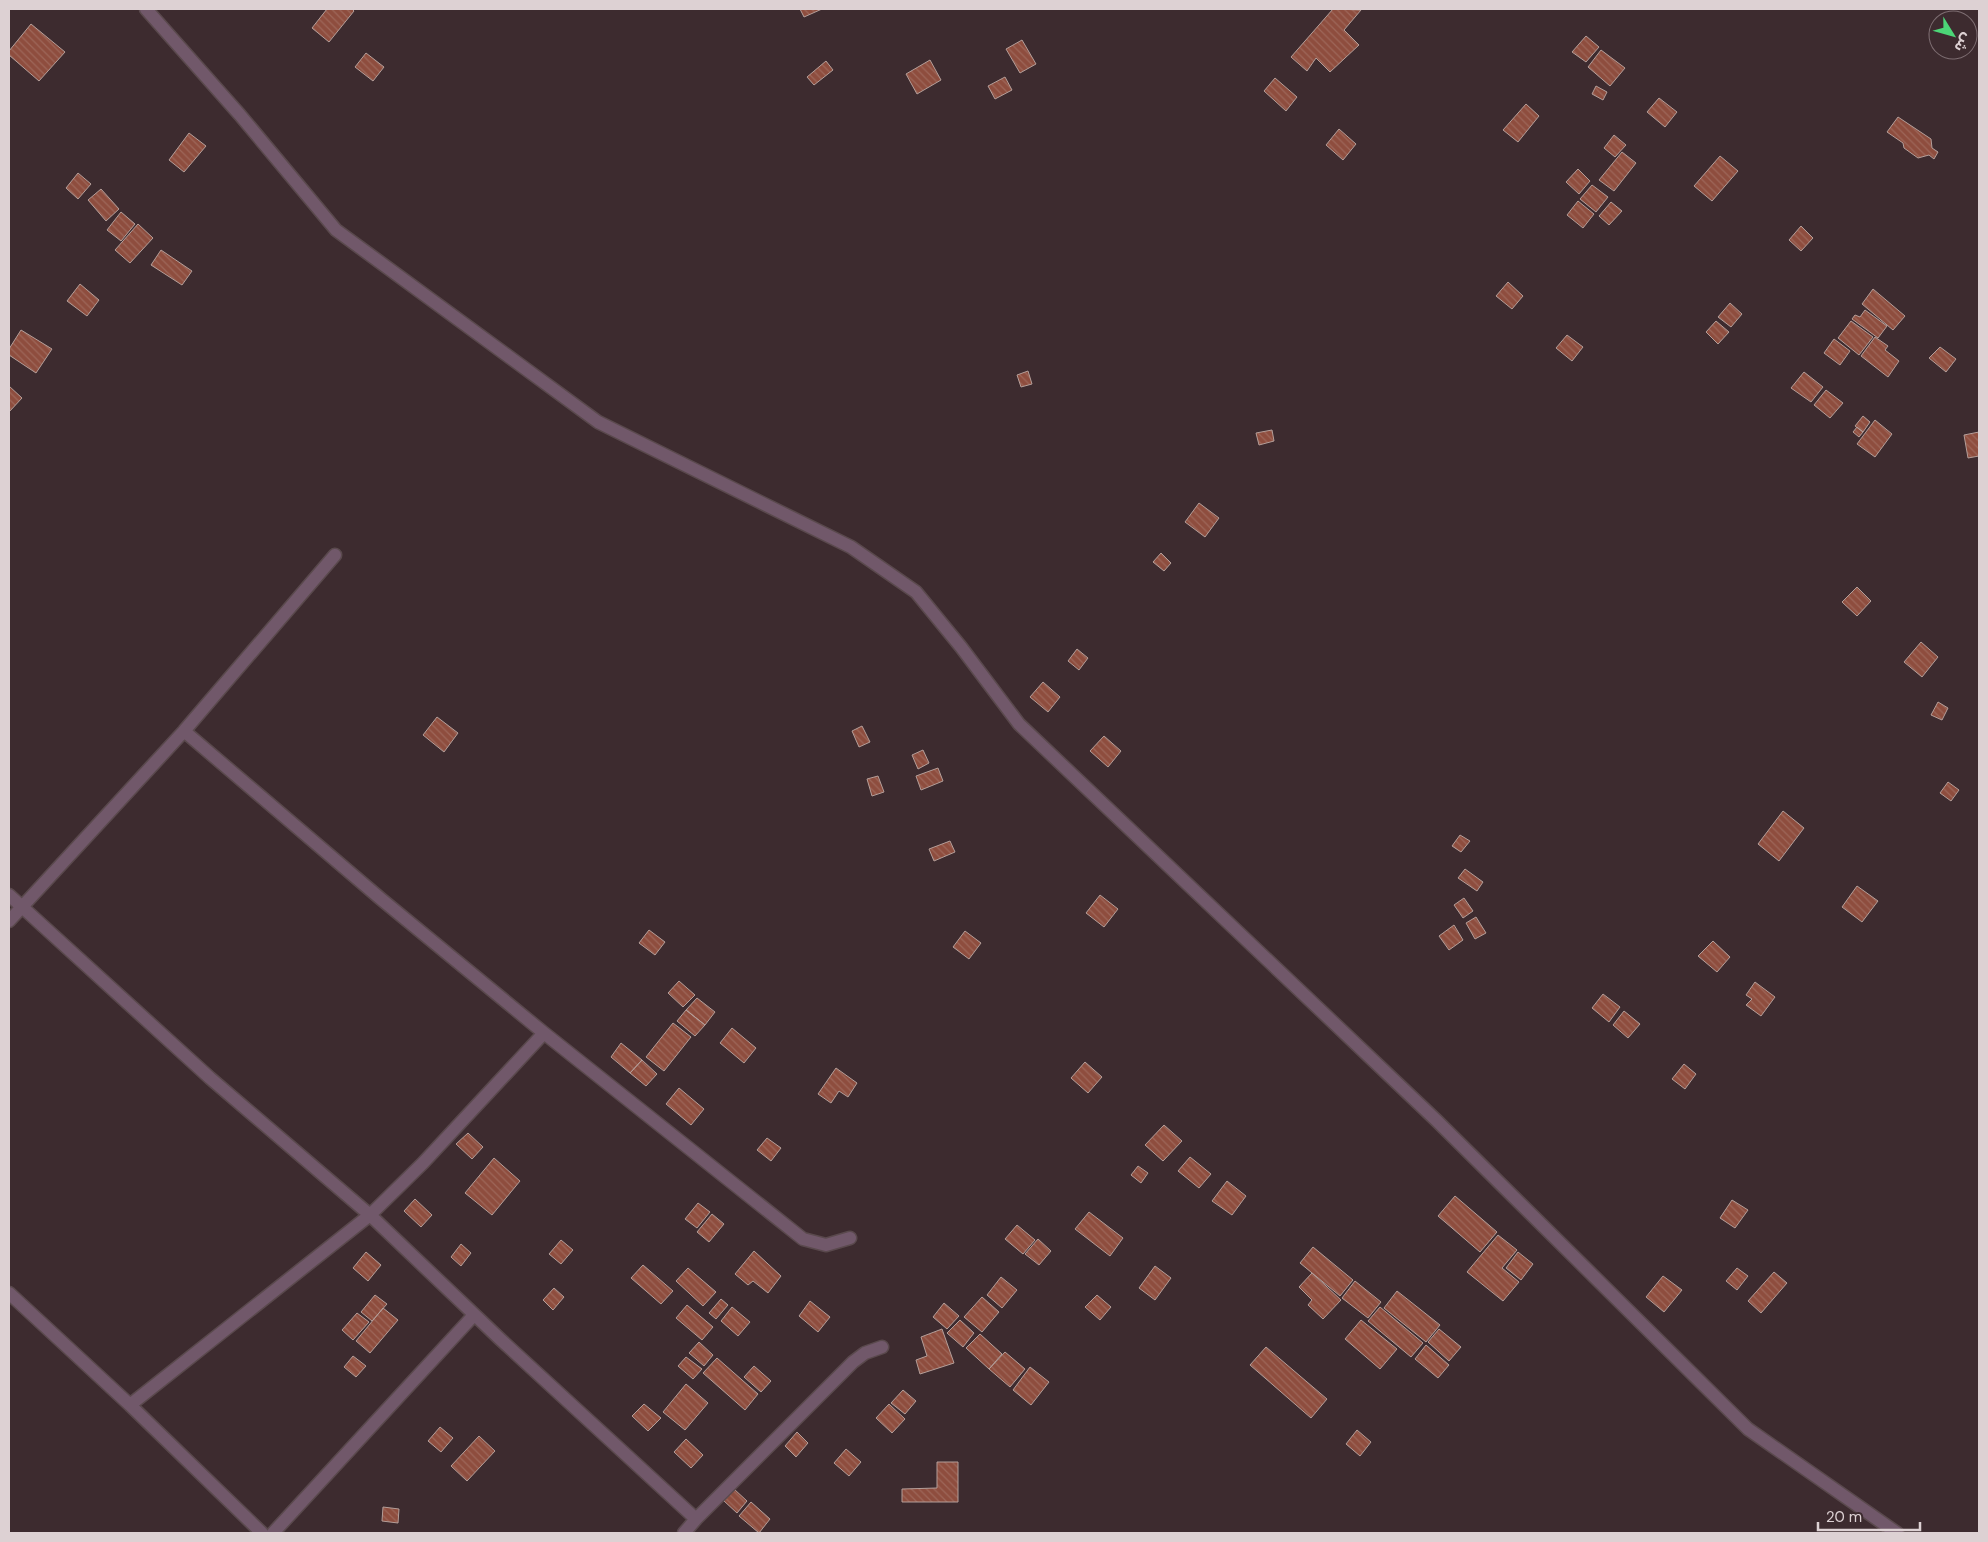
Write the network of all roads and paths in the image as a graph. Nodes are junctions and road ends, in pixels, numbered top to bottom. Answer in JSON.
{"nodes":[{"id":1,"x":146,"y":9,"type":"edge"},
{"id":2,"x":335,"y":555,"type":"dead end"},
{"id":3,"x":184,"y":731,"type":"junction"},
{"id":4,"x":9,"y":895,"type":"edge"},
{"id":5,"x":21,"y":906,"type":"junction"},
{"id":6,"x":9,"y":921,"type":"edge"},
{"id":7,"x":544,"y":1032,"type":"junction"},
{"id":8,"x":370,"y":1215,"type":"junction"},
{"id":9,"x":850,"y":1238,"type":"dead end"},
{"id":10,"x":9,"y":1294,"type":"edge"},
{"id":11,"x":474,"y":1315,"type":"junction"},
{"id":12,"x":882,"y":1347,"type":"dead end"},
{"id":13,"x":130,"y":1405,"type":"junction"},
{"id":14,"x":696,"y":1519,"type":"junction"},
{"id":15,"x":262,"y":1533,"type":"edge"},
{"id":16,"x":273,"y":1533,"type":"edge"},
{"id":17,"x":684,"y":1533,"type":"edge"},
{"id":18,"x":1897,"y":1533,"type":"edge"}],
"edges":[{"from":1,"to":18,"type":"street"},
{"from":2,"to":3,"type":"street"},
{"from":3,"to":5,"type":"street"},
{"from":3,"to":7,"type":"street"},
{"from":4,"to":5,"type":"street"},
{"from":5,"to":6,"type":"street"},
{"from":5,"to":8,"type":"street"},
{"from":7,"to":8,"type":"street"},
{"from":7,"to":9,"type":"street"},
{"from":8,"to":11,"type":"street"},
{"from":8,"to":13,"type":"street"},
{"from":10,"to":13,"type":"street"},
{"from":11,"to":14,"type":"street"},
{"from":11,"to":16,"type":"street"},
{"from":12,"to":14,"type":"street"},
{"from":13,"to":15,"type":"street"},
{"from":14,"to":17,"type":"street"}]}
